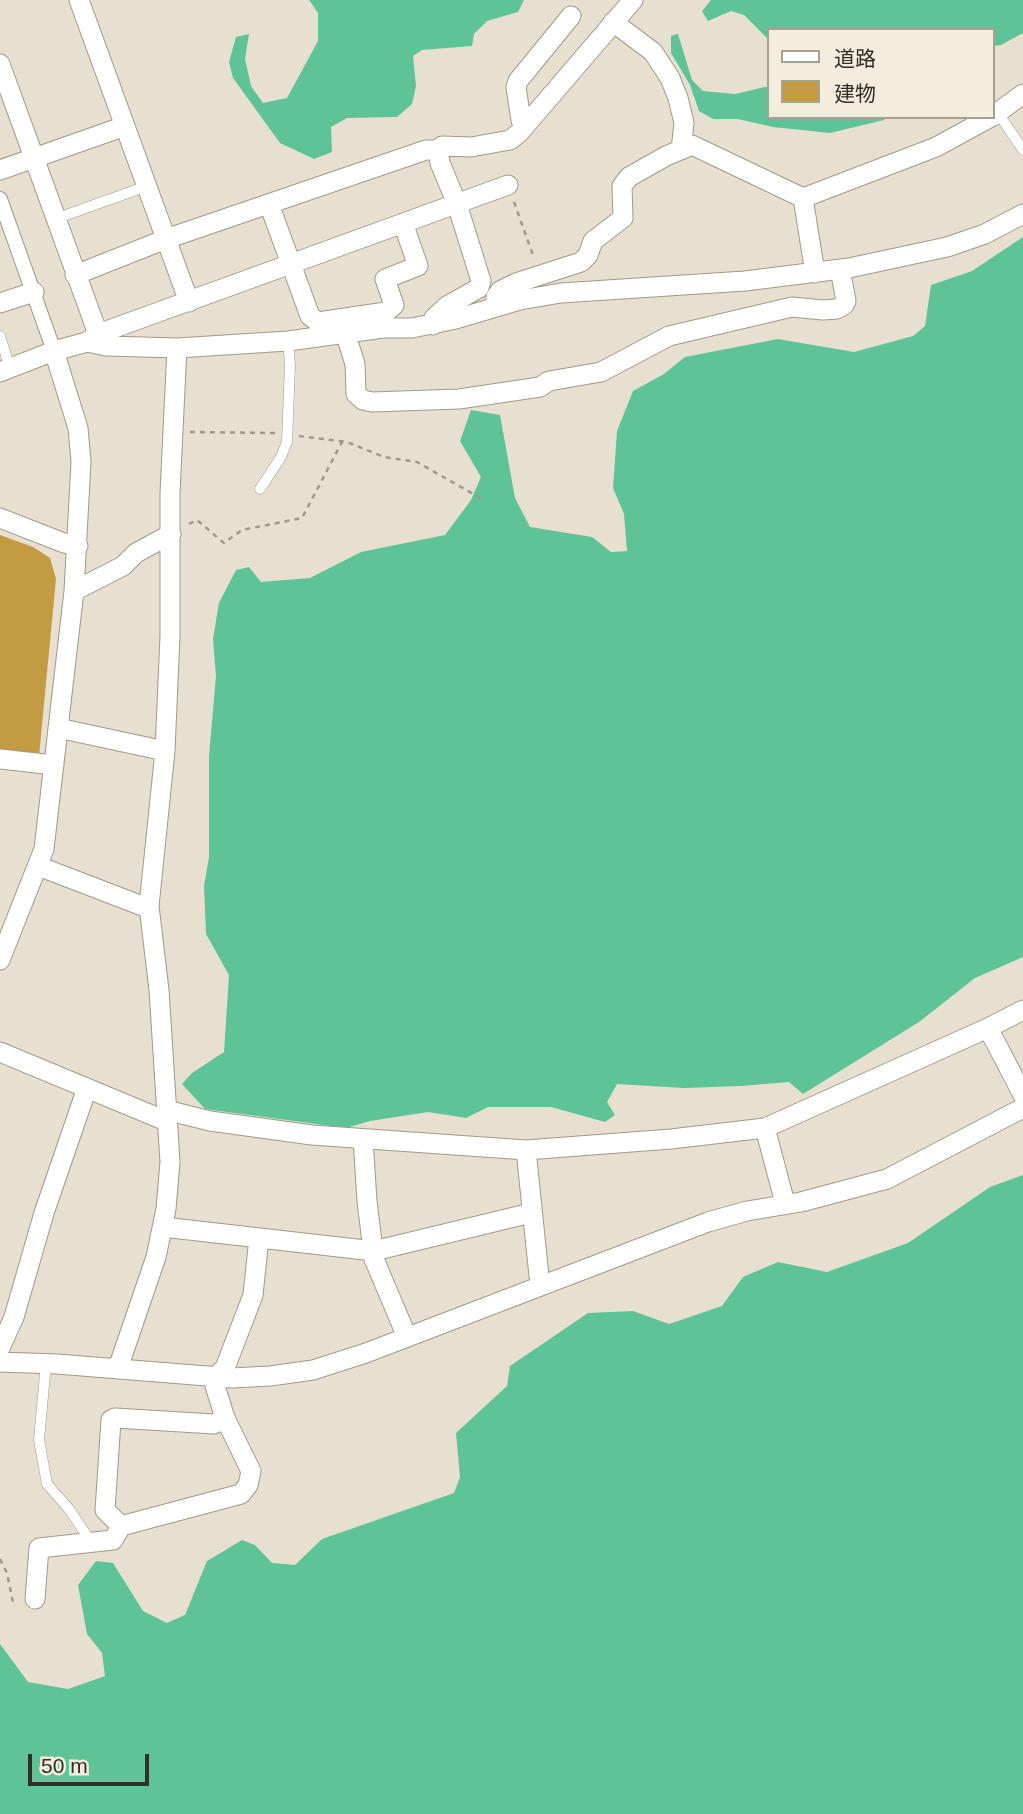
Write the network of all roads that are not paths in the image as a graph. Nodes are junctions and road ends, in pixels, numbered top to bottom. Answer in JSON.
{"nodes":[{"id":1,"x":79,"y":0,"type":"edge"},
{"id":2,"x":633,"y":0,"type":"edge"},
{"id":3,"x":570,"y":16,"type":"dead end"},
{"id":4,"x":613,"y":22,"type":"junction"},
{"id":5,"x":0,"y":64,"type":"edge"},
{"id":6,"x":1023,"y":94,"type":"edge"},
{"id":7,"x":995,"y":114,"type":"edge"},
{"id":8,"x":995,"y":116,"type":"edge"},
{"id":9,"x":987,"y":119,"type":"edge"},
{"id":10,"x":125,"y":125,"type":"junction"},
{"id":11,"x":524,"y":127,"type":"junction"},
{"id":12,"x":438,"y":150,"type":"junction"},
{"id":13,"x":681,"y":150,"type":"junction"},
{"id":14,"x":1023,"y":150,"type":"edge"},
{"id":15,"x":33,"y":158,"type":"junction"},
{"id":16,"x":0,"y":170,"type":"edge"},
{"id":17,"x":508,"y":185,"type":"road end"},
{"id":18,"x":147,"y":186,"type":"junction"},
{"id":19,"x":803,"y":198,"type":"junction"},
{"id":20,"x":0,"y":199,"type":"edge"},
{"id":21,"x":269,"y":204,"type":"junction"},
{"id":22,"x":457,"y":204,"type":"junction"},
{"id":23,"x":1023,"y":214,"type":"edge"},
{"id":24,"x":55,"y":219,"type":"junction"},
{"id":25,"x":403,"y":223,"type":"junction"},
{"id":26,"x":166,"y":239,"type":"junction"},
{"id":27,"x":291,"y":264,"type":"junction"},
{"id":28,"x":839,"y":269,"type":"junction"},
{"id":29,"x":815,"y":273,"type":"junction"},
{"id":30,"x":75,"y":275,"type":"junction"},
{"id":31,"x":34,"y":292,"type":"junction"},
{"id":32,"x":189,"y":302,"type":"junction"},
{"id":33,"x":0,"y":303,"type":"edge"},
{"id":34,"x":496,"y":306,"type":"junction"},
{"id":35,"x":433,"y":325,"type":"junction"},
{"id":36,"x":345,"y":332,"type":"junction"},
{"id":37,"x":0,"y":336,"type":"edge"},
{"id":38,"x":93,"y":338,"type":"junction"},
{"id":39,"x":288,"y":341,"type":"junction"},
{"id":40,"x":177,"y":348,"type":"junction"},
{"id":41,"x":54,"y":351,"type":"junction"},
{"id":42,"x":5,"y":370,"type":"edge"},
{"id":43,"x":260,"y":489,"type":"dead end"},
{"id":44,"x":0,"y":518,"type":"edge"},
{"id":45,"x":171,"y":534,"type":"junction"},
{"id":46,"x":78,"y":546,"type":"junction"},
{"id":47,"x":75,"y":592,"type":"junction"},
{"id":48,"x":58,"y":728,"type":"junction"},
{"id":49,"x":165,"y":751,"type":"junction"},
{"id":50,"x":0,"y":759,"type":"edge"},
{"id":51,"x":54,"y":765,"type":"junction"},
{"id":52,"x":38,"y":866,"type":"junction"},
{"id":53,"x":149,"y":906,"type":"junction"},
{"id":54,"x":0,"y":960,"type":"edge"},
{"id":55,"x":1023,"y":1010,"type":"edge"},
{"id":56,"x":988,"y":1028,"type":"junction"},
{"id":57,"x":0,"y":1052,"type":"edge"},
{"id":58,"x":87,"y":1088,"type":"junction"},
{"id":59,"x":1023,"y":1095,"type":"edge"},
{"id":60,"x":1023,"y":1108,"type":"edge"},
{"id":61,"x":166,"y":1116,"type":"junction"},
{"id":62,"x":765,"y":1128,"type":"junction"},
{"id":63,"x":363,"y":1139,"type":"junction"},
{"id":64,"x":526,"y":1150,"type":"junction"},
{"id":65,"x":785,"y":1203,"type":"junction"},
{"id":66,"x":531,"y":1213,"type":"junction"},
{"id":67,"x":163,"y":1227,"type":"junction"},
{"id":68,"x":259,"y":1238,"type":"junction"},
{"id":69,"x":372,"y":1250,"type":"junction"},
{"id":70,"x":542,"y":1285,"type":"junction"},
{"id":71,"x":407,"y":1337,"type":"junction"},
{"id":72,"x":0,"y":1348,"type":"edge"},
{"id":73,"x":0,"y":1362,"type":"edge"},
{"id":74,"x":46,"y":1363,"type":"junction"},
{"id":75,"x":118,"y":1368,"type":"junction"},
{"id":76,"x":216,"y":1376,"type":"junction"},
{"id":77,"x":225,"y":1418,"type":"junction"},
{"id":78,"x":121,"y":1526,"type":"junction"},
{"id":79,"x":91,"y":1542,"type":"junction"},
{"id":80,"x":35,"y":1599,"type":"dead end"}],
"edges":[{"from":1,"to":10,"type":"street"},
{"from":2,"to":4,"type":"street"},
{"from":3,"to":11,"type":"street"},
{"from":4,"to":11,"type":"street"},
{"from":4,"to":13,"type":"street"},
{"from":5,"to":15,"type":"street"},
{"from":6,"to":7,"type":"street"},
{"from":8,"to":14,"type":"lane"},
{"from":9,"to":19,"type":"street"},
{"from":10,"to":15,"type":"street"},
{"from":10,"to":18,"type":"street"},
{"from":11,"to":12,"type":"street"},
{"from":12,"to":21,"type":"street"},
{"from":12,"to":22,"type":"street"},
{"from":13,"to":19,"type":"street"},
{"from":13,"to":34,"type":"street"},
{"from":15,"to":16,"type":"street"},
{"from":15,"to":24,"type":"street"},
{"from":17,"to":22,"type":"street"},
{"from":18,"to":24,"type":"lane"},
{"from":18,"to":26,"type":"street"},
{"from":19,"to":29,"type":"street"},
{"from":20,"to":31,"type":"street"},
{"from":21,"to":26,"type":"street"},
{"from":21,"to":27,"type":"street"},
{"from":22,"to":25,"type":"street"},
{"from":22,"to":35,"type":"street"},
{"from":23,"to":28,"type":"street"},
{"from":24,"to":30,"type":"street"},
{"from":25,"to":27,"type":"street"},
{"from":25,"to":27,"type":"street"},
{"from":26,"to":30,"type":"street"},
{"from":26,"to":32,"type":"street"},
{"from":27,"to":32,"type":"street"},
{"from":28,"to":29,"type":"street"},
{"from":28,"to":36,"type":"street"},
{"from":29,"to":34,"type":"street"},
{"from":30,"to":38,"type":"street"},
{"from":31,"to":33,"type":"street"},
{"from":31,"to":41,"type":"street"},
{"from":32,"to":38,"type":"street"},
{"from":34,"to":35,"type":"street"},
{"from":35,"to":36,"type":"street"},
{"from":36,"to":39,"type":"street"},
{"from":37,"to":42,"type":"lane"},
{"from":38,"to":40,"type":"street"},
{"from":38,"to":41,"type":"street"},
{"from":39,"to":40,"type":"street"},
{"from":39,"to":43,"type":"lane"},
{"from":40,"to":45,"type":"street"},
{"from":41,"to":42,"type":"street"},
{"from":41,"to":46,"type":"street"},
{"from":44,"to":46,"type":"street"},
{"from":45,"to":47,"type":"street"},
{"from":45,"to":49,"type":"street"},
{"from":46,"to":47,"type":"street"},
{"from":47,"to":48,"type":"street"},
{"from":48,"to":49,"type":"street"},
{"from":48,"to":51,"type":"street"},
{"from":49,"to":53,"type":"street"},
{"from":50,"to":51,"type":"street"},
{"from":51,"to":52,"type":"street"},
{"from":52,"to":53,"type":"street"},
{"from":52,"to":54,"type":"street"},
{"from":53,"to":61,"type":"street"},
{"from":55,"to":56,"type":"street"},
{"from":56,"to":59,"type":"street"},
{"from":56,"to":62,"type":"street"},
{"from":57,"to":58,"type":"street"},
{"from":58,"to":61,"type":"street"},
{"from":58,"to":72,"type":"street"},
{"from":60,"to":65,"type":"street"},
{"from":61,"to":63,"type":"street"},
{"from":61,"to":67,"type":"street"},
{"from":62,"to":64,"type":"street"},
{"from":62,"to":65,"type":"street"},
{"from":63,"to":64,"type":"street"},
{"from":63,"to":69,"type":"street"},
{"from":64,"to":66,"type":"street"},
{"from":65,"to":70,"type":"street"},
{"from":66,"to":69,"type":"street"},
{"from":66,"to":70,"type":"street"},
{"from":67,"to":68,"type":"street"},
{"from":67,"to":75,"type":"street"},
{"from":68,"to":69,"type":"street"},
{"from":68,"to":76,"type":"street"},
{"from":69,"to":71,"type":"street"},
{"from":70,"to":71,"type":"street"},
{"from":71,"to":76,"type":"street"},
{"from":73,"to":74,"type":"street"},
{"from":74,"to":75,"type":"street"},
{"from":74,"to":79,"type":"lane"},
{"from":75,"to":76,"type":"street"},
{"from":76,"to":77,"type":"street"},
{"from":77,"to":78,"type":"street"},
{"from":77,"to":78,"type":"street"},
{"from":78,"to":79,"type":"street"},
{"from":79,"to":80,"type":"street"}]}
